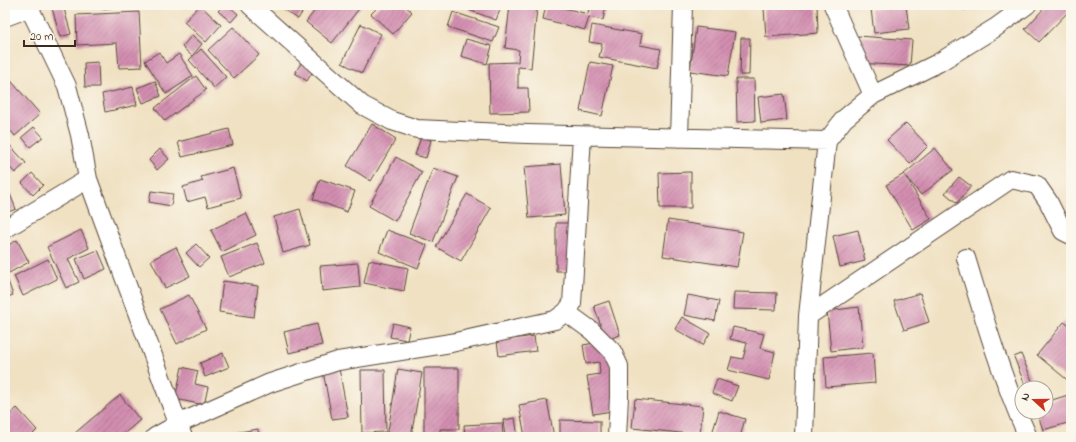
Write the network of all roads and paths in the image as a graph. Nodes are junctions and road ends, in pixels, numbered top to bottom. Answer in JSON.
{"nodes":[{"id":1,"x":250,"y":5,"type":"edge"},
{"id":2,"x":683,"y":5,"type":"edge"},
{"id":3,"x":833,"y":5,"type":"edge"},
{"id":4,"x":1027,"y":5,"type":"edge"},
{"id":5,"x":30,"y":6,"type":"edge"},
{"id":6,"x":5,"y":17,"type":"edge"},
{"id":7,"x":873,"y":95,"type":"junction"},
{"id":8,"x":582,"y":136,"type":"junction"},
{"id":9,"x":679,"y":138,"type":"junction"},
{"id":10,"x":827,"y":141,"type":"junction"},
{"id":11,"x":88,"y":179,"type":"junction"},
{"id":12,"x":5,"y":230,"type":"edge"},
{"id":13,"x":1067,"y":233,"type":"edge"},
{"id":14,"x":1071,"y":248,"type":"edge"},
{"id":15,"x":966,"y":258,"type":"dead end"},
{"id":16,"x":566,"y":312,"type":"junction"},
{"id":17,"x":808,"y":316,"type":"junction"},
{"id":18,"x":180,"y":431,"type":"edge"},
{"id":19,"x":155,"y":437,"type":"edge"},
{"id":20,"x":617,"y":437,"type":"edge"},
{"id":21,"x":804,"y":437,"type":"edge"},
{"id":22,"x":1028,"y":437,"type":"edge"}],
"edges":[{"from":1,"to":8,"type":"street"},
{"from":2,"to":9,"type":"street"},
{"from":3,"to":7,"type":"street"},
{"from":4,"to":7,"type":"street"},
{"from":5,"to":6,"type":"street"},
{"from":5,"to":11,"type":"street"},
{"from":7,"to":10,"type":"street"},
{"from":8,"to":9,"type":"street"},
{"from":8,"to":16,"type":"street"},
{"from":9,"to":10,"type":"street"},
{"from":10,"to":17,"type":"street"},
{"from":11,"to":12,"type":"street"},
{"from":11,"to":18,"type":"street"},
{"from":13,"to":14,"type":"street"},
{"from":13,"to":17,"type":"street"},
{"from":15,"to":22,"type":"street"},
{"from":16,"to":18,"type":"street"},
{"from":16,"to":20,"type":"street"},
{"from":17,"to":21,"type":"street"},
{"from":18,"to":19,"type":"street"}]}
